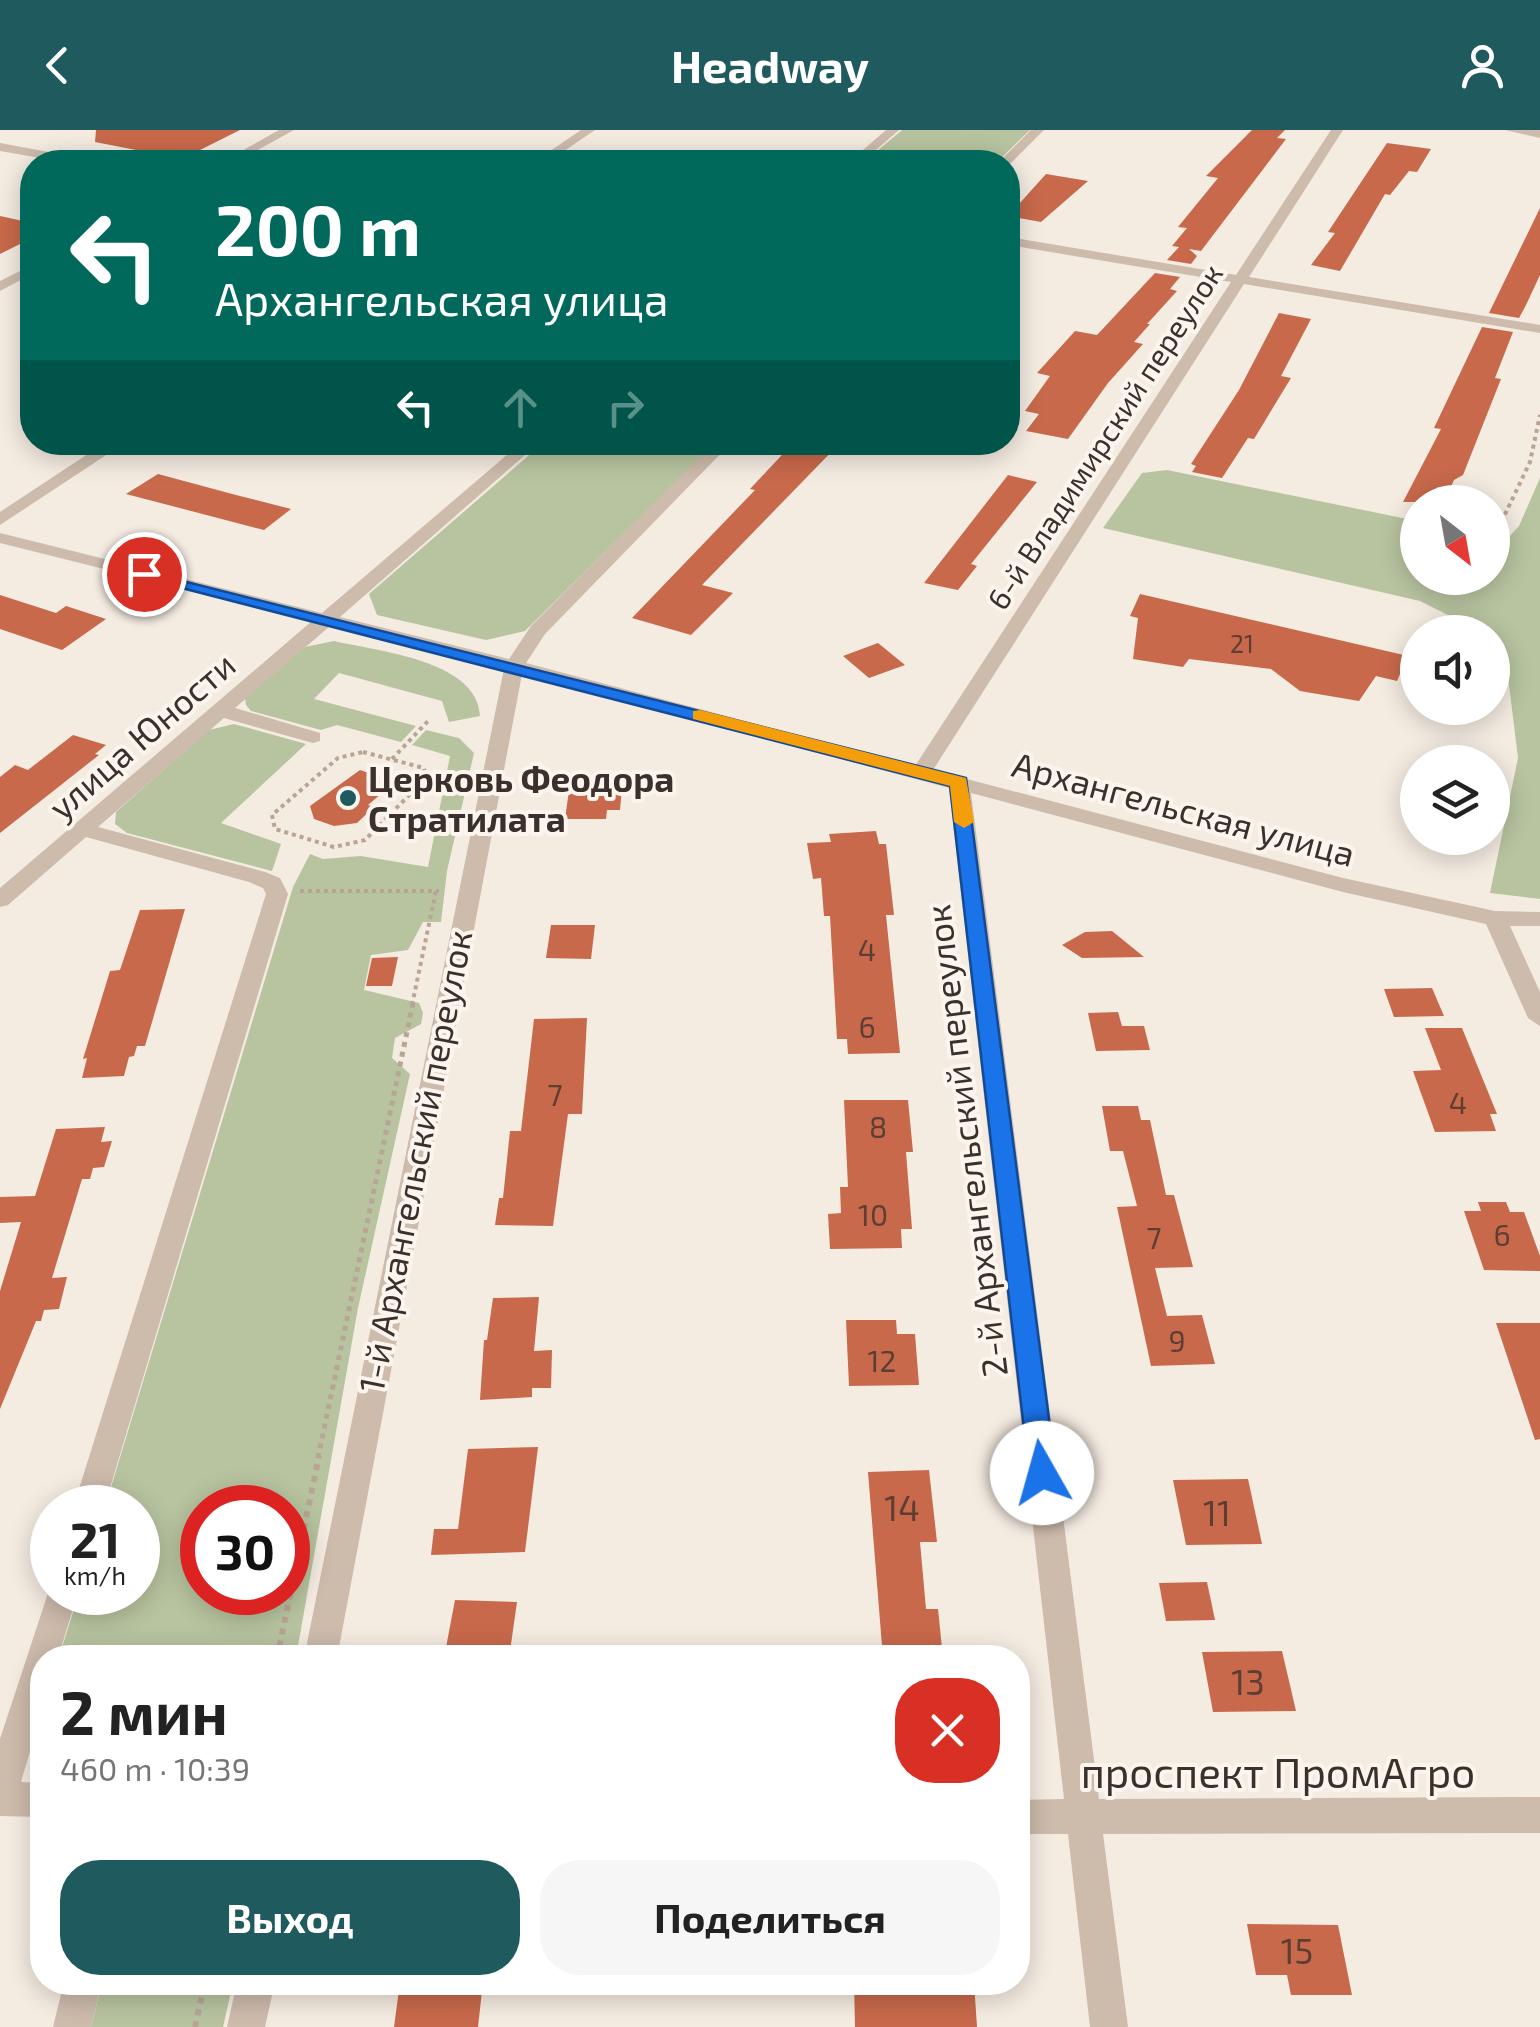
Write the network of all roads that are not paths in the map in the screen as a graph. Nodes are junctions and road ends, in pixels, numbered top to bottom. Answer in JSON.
{"nodes":[{"id":1,"x":288,"y":130,"type":"edge"},
{"id":2,"x":589,"y":130,"type":"edge"},
{"id":3,"x":893,"y":130,"type":"edge"},
{"id":4,"x":1038,"y":130,"type":"edge"},
{"id":5,"x":1336,"y":130,"type":"edge"},
{"id":6,"x":1511,"y":130,"type":"edge"},
{"id":7,"x":1540,"y":134,"type":"edge"},
{"id":8,"x":250,"y":150,"type":"edge"},
{"id":9,"x":558,"y":150,"type":"edge"},
{"id":10,"x":869,"y":150,"type":"edge"},
{"id":11,"x":1017,"y":150,"type":"edge"},
{"id":12,"x":1020,"y":243,"type":"edge"},
{"id":13,"x":1237,"y":279,"type":"junction"},
{"id":14,"x":1540,"y":329,"type":"edge"},
{"id":15,"x":98,"y":455,"type":"edge"},
{"id":16,"x":517,"y":455,"type":"edge"},
{"id":17,"x":711,"y":455,"type":"edge"},
{"id":18,"x":0,"y":520,"type":"edge"},
{"id":19,"x":0,"y":538,"type":"edge"},
{"id":20,"x":325,"y":619,"type":"junction"},
{"id":21,"x":514,"y":666,"type":"junction"},
{"id":22,"x":220,"y":710,"type":"junction"},
{"id":23,"x":313,"y":737,"type":"dead end"},
{"id":24,"x":921,"y":773,"type":"junction"},
{"id":25,"x":959,"y":782,"type":"junction"},
{"id":26,"x":82,"y":829,"type":"junction"},
{"id":27,"x":0,"y":900,"type":"edge"},
{"id":28,"x":1495,"y":918,"type":"junction"},
{"id":29,"x":1540,"y":919,"type":"edge"},
{"id":30,"x":1540,"y":1018,"type":"edge"},
{"id":31,"x":95,"y":1485,"type":"edge"},
{"id":32,"x":55,"y":1615,"type":"edge"},
{"id":33,"x":46,"y":1645,"type":"edge"},
{"id":34,"x":323,"y":1645,"type":"edge"},
{"id":35,"x":30,"y":1698,"type":"edge"},
{"id":36,"x":0,"y":1797,"type":"edge"},
{"id":37,"x":30,"y":1799,"type":"edge"},
{"id":38,"x":1540,"y":1815,"type":"edge"},
{"id":39,"x":1030,"y":1817,"type":"edge"},
{"id":40,"x":1084,"y":1818,"type":"junction"},
{"id":41,"x":80,"y":1995,"type":"edge"},
{"id":42,"x":253,"y":1995,"type":"edge"},
{"id":43,"x":72,"y":2027,"type":"edge"},
{"id":44,"x":246,"y":2027,"type":"edge"},
{"id":45,"x":1109,"y":2027,"type":"edge"}],
"edges":[{"from":1,"to":8,"type":"street"},
{"from":2,"to":9,"type":"street"},
{"from":3,"to":10,"type":"street"},
{"from":4,"to":11,"type":"street"},
{"from":5,"to":13,"type":"street","name":"6-й Владимирский переулок"},
{"from":6,"to":7,"type":"street"},
{"from":12,"to":13,"type":"street"},
{"from":13,"to":14,"type":"street"},
{"from":13,"to":24,"type":"street","name":"6-й Владимирский переулок"},
{"from":15,"to":18,"type":"street"},
{"from":16,"to":20,"type":"street","name":"улица Юности"},
{"from":17,"to":21,"type":"street"},
{"from":19,"to":20,"type":"street","name":"Архангельская улица"},
{"from":20,"to":21,"type":"street","name":"Архангельская улица"},
{"from":20,"to":22,"type":"street","name":"улица Юности"},
{"from":21,"to":24,"type":"street","name":"Архангельская улица"},
{"from":21,"to":34,"type":"street","name":"1-й Архангельский переулок"},
{"from":22,"to":23,"type":"street"},
{"from":22,"to":26,"type":"street","name":"улица Юности"},
{"from":24,"to":25,"type":"street","name":"Архангельская улица"},
{"from":25,"to":28,"type":"street","name":"Архангельская улица"},
{"from":25,"to":40,"type":"street","name":"2-й Архангельский переулок"},
{"from":26,"to":27,"type":"street","name":"улица Юности"},
{"from":26,"to":31,"type":"street"},
{"from":28,"to":29,"type":"street","name":"Архангельская улица"},
{"from":28,"to":30,"type":"street"},
{"from":32,"to":33,"type":"street"},
{"from":35,"to":36,"type":"street"},
{"from":36,"to":37,"type":"street"},
{"from":38,"to":40,"type":"street","name":"проспект ПромАгро"},
{"from":39,"to":40,"type":"street","name":"проспект ПромАгро"},
{"from":40,"to":45,"type":"street","name":"2-й Архангельский переулок"},
{"from":41,"to":43,"type":"street"},
{"from":42,"to":44,"type":"street"}]}
